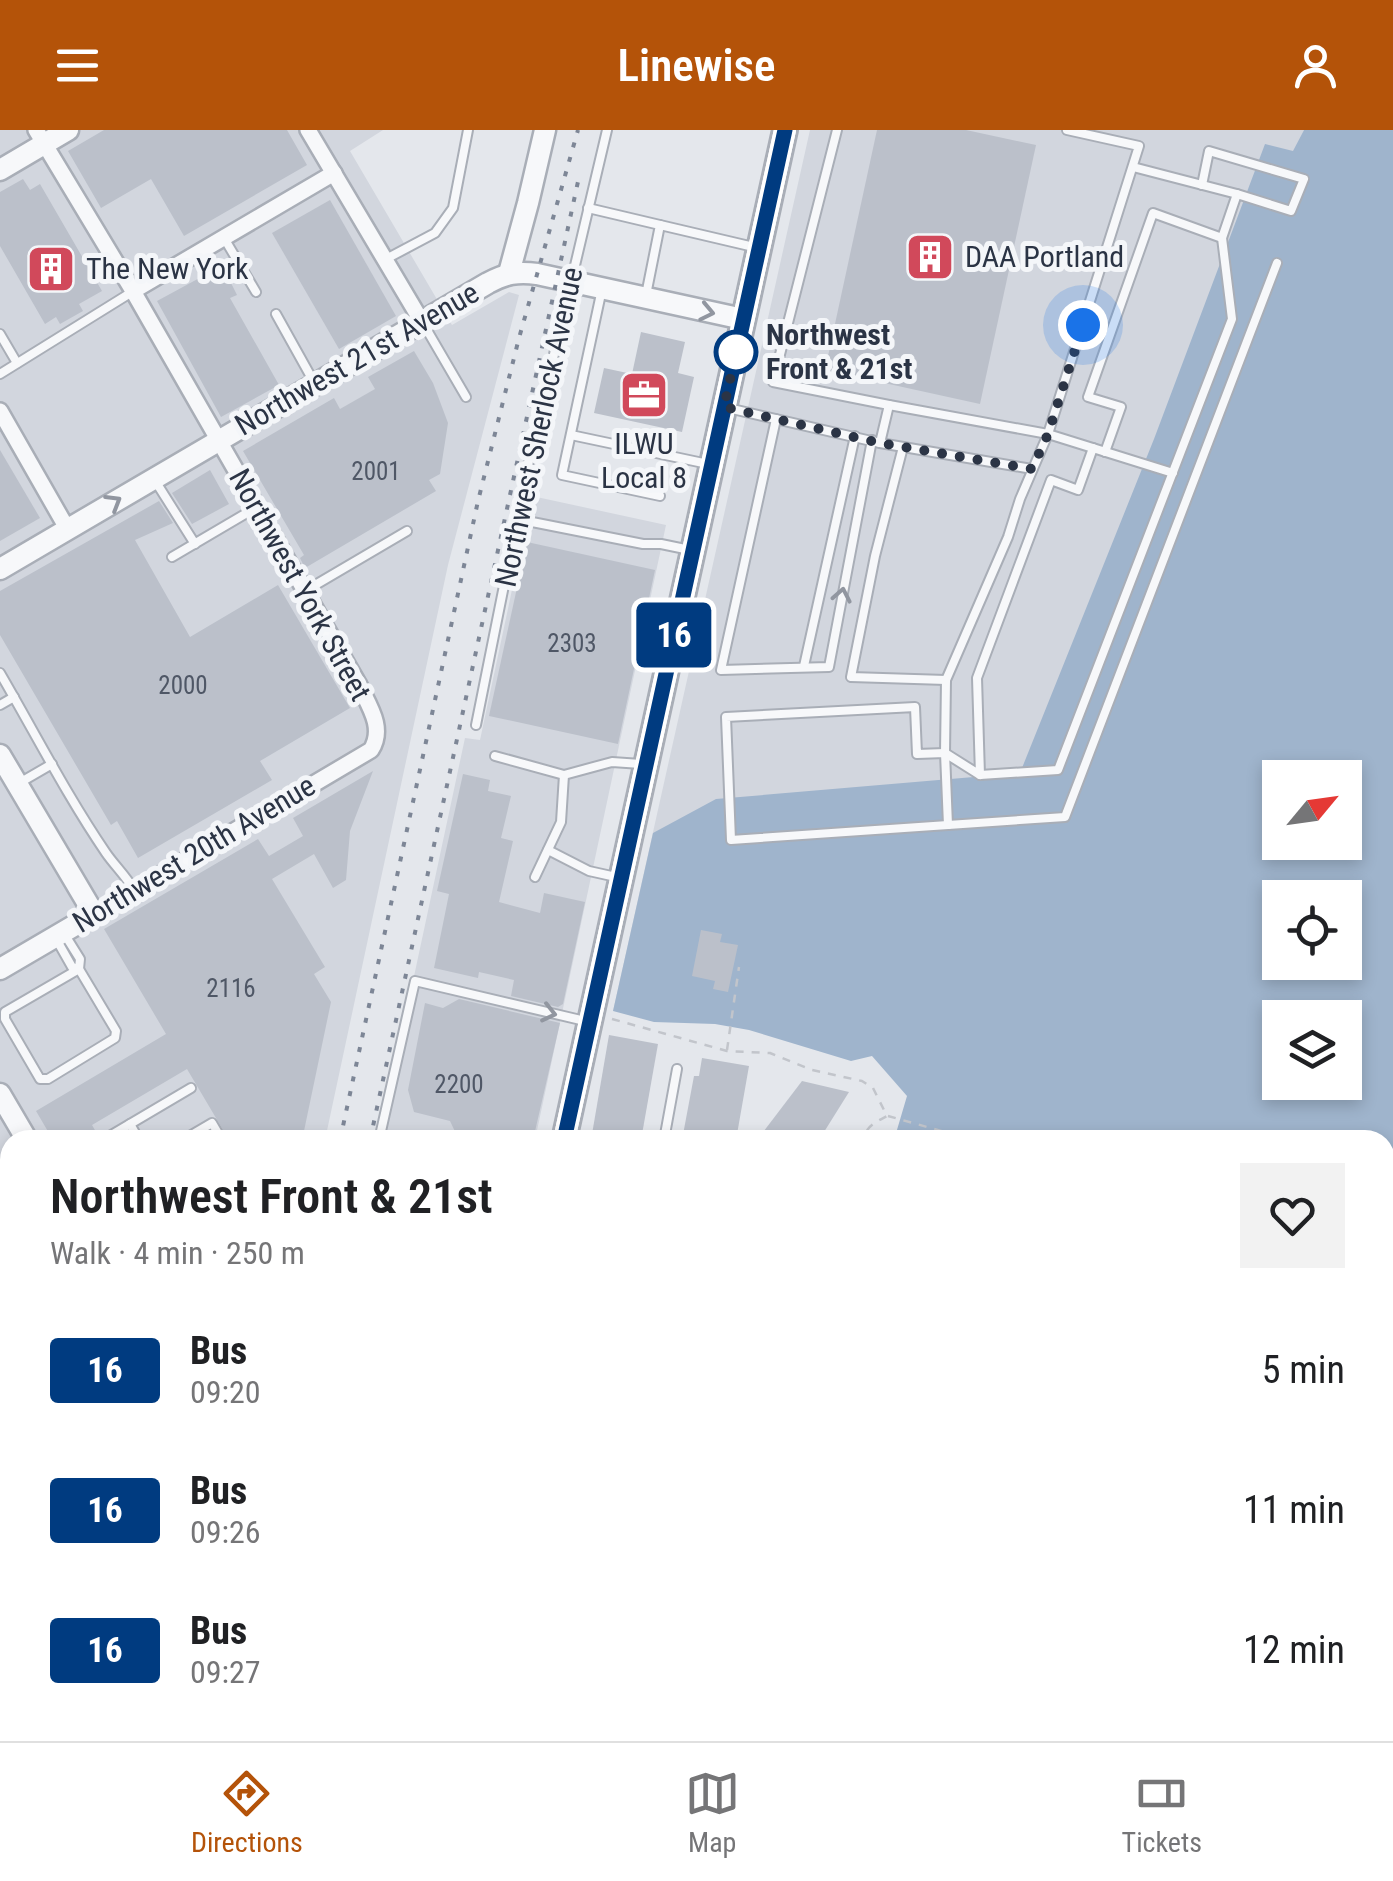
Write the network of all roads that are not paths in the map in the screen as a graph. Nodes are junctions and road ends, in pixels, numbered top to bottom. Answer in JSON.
{"nodes":[{"id":1,"x":68,"y":130,"type":"edge"},
{"id":2,"x":468,"y":130,"type":"edge"},
{"id":3,"x":544,"y":130,"type":"edge"},
{"id":4,"x":607,"y":130,"type":"edge"},
{"id":5,"x":785,"y":130,"type":"edge"},
{"id":6,"x":837,"y":130,"type":"edge"},
{"id":7,"x":1068,"y":130,"type":"edge"},
{"id":8,"x":312,"y":131,"type":"edge"},
{"id":9,"x":40,"y":137,"type":"edge"},
{"id":10,"x":1133,"y":168,"type":"junction"},
{"id":11,"x":0,"y":170,"type":"edge"},
{"id":12,"x":334,"y":173,"type":"junction"},
{"id":13,"x":1202,"y":185,"type":"junction"},
{"id":14,"x":1237,"y":194,"type":"junction"},
{"id":15,"x":588,"y":208,"type":"junction"},
{"id":16,"x":660,"y":225,"type":"junction"},
{"id":17,"x":224,"y":238,"type":"junction"},
{"id":18,"x":1222,"y":238,"type":"junction"},
{"id":19,"x":759,"y":248,"type":"junction"},
{"id":20,"x":385,"y":259,"type":"junction"},
{"id":21,"x":1277,"y":264,"type":"dead end"},
{"id":22,"x":509,"y":273,"type":"junction"},
{"id":23,"x":570,"y":282,"type":"junction"},
{"id":24,"x":602,"y":289,"type":"junction"},
{"id":25,"x":133,"y":291,"type":"junction"},
{"id":26,"x":256,"y":292,"type":"dead end"},
{"id":27,"x":646,"y":298,"type":"junction"},
{"id":28,"x":276,"y":314,"type":"dead end"},
{"id":29,"x":744,"y":319,"type":"junction"},
{"id":30,"x":422,"y":322,"type":"junction"},
{"id":31,"x":0,"y":334,"type":"edge"},
{"id":32,"x":17,"y":363,"type":"junction"},
{"id":33,"x":0,"y":374,"type":"edge"},
{"id":34,"x":315,"y":384,"type":"junction"},
{"id":35,"x":466,"y":397,"type":"dead end"},
{"id":36,"x":889,"y":405,"type":"junction"},
{"id":37,"x":724,"y":407,"type":"junction"},
{"id":38,"x":0,"y":411,"type":"edge"},
{"id":39,"x":776,"y":419,"type":"junction"},
{"id":40,"x":1048,"y":434,"type":"junction"},
{"id":41,"x":570,"y":435,"type":"junction"},
{"id":42,"x":854,"y":436,"type":"junction"},
{"id":43,"x":218,"y":441,"type":"junction"},
{"id":44,"x":876,"y":442,"type":"junction"},
{"id":45,"x":903,"y":446,"type":"junction"},
{"id":46,"x":1093,"y":448,"type":"junction"},
{"id":47,"x":1105,"y":452,"type":"junction"},
{"id":48,"x":711,"y":465,"type":"junction"},
{"id":49,"x":1032,"y":469,"type":"junction"},
{"id":50,"x":1173,"y":473,"type":"junction"},
{"id":51,"x":154,"y":479,"type":"junction"},
{"id":52,"x":660,"y":496,"type":"dead end"},
{"id":53,"x":256,"y":507,"type":"junction"},
{"id":54,"x":517,"y":519,"type":"junction"},
{"id":55,"x":68,"y":530,"type":"junction"},
{"id":56,"x":407,"y":531,"type":"dead end"},
{"id":57,"x":195,"y":544,"type":"junction"},
{"id":58,"x":692,"y":551,"type":"junction"},
{"id":59,"x":172,"y":557,"type":"dead end"},
{"id":60,"x":0,"y":570,"type":"edge"},
{"id":61,"x":305,"y":591,"type":"junction"},
{"id":62,"x":804,"y":666,"type":"junction"},
{"id":63,"x":0,"y":673,"type":"edge"},
{"id":64,"x":946,"y":680,"type":"junction"},
{"id":65,"x":14,"y":697,"type":"junction"},
{"id":66,"x":0,"y":705,"type":"edge"},
{"id":67,"x":476,"y":725,"type":"dead end"},
{"id":68,"x":378,"y":731,"type":"joint"},
{"id":69,"x":945,"y":753,"type":"junction"},
{"id":70,"x":0,"y":755,"type":"edge"},
{"id":71,"x":496,"y":756,"type":"dead end"},
{"id":72,"x":52,"y":764,"type":"junction"},
{"id":73,"x":646,"y":764,"type":"junction"},
{"id":74,"x":980,"y":775,"type":"junction"},
{"id":75,"x":564,"y":776,"type":"junction"},
{"id":76,"x":18,"y":785,"type":"junction"},
{"id":77,"x":948,"y":825,"type":"junction"},
{"id":78,"x":548,"y":850,"type":"junction"},
{"id":79,"x":535,"y":877,"type":"dead end"},
{"id":80,"x":620,"y":878,"type":"junction"},
{"id":81,"x":134,"y":890,"type":"junction"},
{"id":82,"x":94,"y":914,"type":"junction"},
{"id":83,"x":59,"y":934,"type":"junction"},
{"id":84,"x":0,"y":969,"type":"edge"},
{"id":85,"x":79,"y":969,"type":"junction"},
{"id":86,"x":590,"y":1017,"type":"junction"},
{"id":87,"x":677,"y":1069,"type":"dead end"},
{"id":88,"x":191,"y":1088,"type":"dead end"},
{"id":89,"x":0,"y":1094,"type":"edge"},
{"id":90,"x":130,"y":1124,"type":"junction"},
{"id":91,"x":21,"y":1130,"type":"edge"},
{"id":92,"x":120,"y":1130,"type":"edge"},
{"id":93,"x":133,"y":1130,"type":"edge"},
{"id":94,"x":381,"y":1130,"type":"edge"},
{"id":95,"x":566,"y":1130,"type":"edge"},
{"id":96,"x":666,"y":1130,"type":"edge"}],
"edges":[{"from":1,"to":9,"type":"street"},
{"from":2,"to":20,"type":"lane"},
{"from":3,"to":22,"type":"street","name":"Northwest Sherlock Avenue"},
{"from":4,"to":15,"type":"lane","name":"Northwest Sherlock Avenue"},
{"from":5,"to":19,"type":"main road"},
{"from":6,"to":36,"type":"lane"},
{"from":7,"to":10,"type":"lane"},
{"from":8,"to":12,"type":"street"},
{"from":9,"to":11,"type":"street"},
{"from":9,"to":25,"type":"street","name":"Northwest York Street"},
{"from":10,"to":13,"type":"lane"},
{"from":10,"to":40,"type":"lane"},
{"from":12,"to":17,"type":"street"},
{"from":12,"to":20,"type":"street"},
{"from":13,"to":14,"type":"lane"},
{"from":13,"to":14,"type":"lane"},
{"from":14,"to":18,"type":"lane"},
{"from":15,"to":16,"type":"lane"},
{"from":15,"to":23,"type":"lane","name":"Northwest Sherlock Avenue"},
{"from":16,"to":19,"type":"lane"},
{"from":16,"to":27,"type":"lane"},
{"from":17,"to":25,"type":"street"},
{"from":17,"to":26,"type":"lane"},
{"from":18,"to":47,"type":"lane"},
{"from":18,"to":50,"type":"lane"},
{"from":19,"to":29,"type":"main road"},
{"from":20,"to":30,"type":"street"},
{"from":21,"to":77,"type":"lane"},
{"from":22,"to":23,"type":"street","name":"Northwest 21st Avenue"},
{"from":22,"to":30,"type":"street","name":"Northwest 21st Avenue"},
{"from":23,"to":24,"type":"street","name":"Northwest 21st Avenue"},
{"from":23,"to":54,"type":"lane","name":"Northwest Sherlock Avenue"},
{"from":24,"to":27,"type":"street","name":"Northwest 21st Avenue"},
{"from":24,"to":41,"type":"lane"},
{"from":25,"to":32,"type":"lane"},
{"from":25,"to":43,"type":"street","name":"Northwest York Street"},
{"from":27,"to":29,"type":"street","name":"Northwest 21st Avenue","one_way":true},
{"from":28,"to":34,"type":"lane"},
{"from":29,"to":37,"type":"main road"},
{"from":30,"to":34,"type":"street","name":"Northwest 21st Avenue"},
{"from":30,"to":35,"type":"lane"},
{"from":31,"to":32,"type":"lane"},
{"from":32,"to":33,"type":"lane"},
{"from":34,"to":43,"type":"street","name":"Northwest 21st Avenue"},
{"from":36,"to":40,"type":"lane"},
{"from":36,"to":44,"type":"lane"},
{"from":37,"to":39,"type":"lane"},
{"from":37,"to":48,"type":"main road"},
{"from":38,"to":55,"type":"street"},
{"from":39,"to":42,"type":"lane"},
{"from":39,"to":62,"type":"lane"},
{"from":40,"to":46,"type":"lane"},
{"from":40,"to":49,"type":"lane"},
{"from":41,"to":48,"type":"lane"},
{"from":41,"to":52,"type":"lane"},
{"from":42,"to":44,"type":"lane"},
{"from":42,"to":62,"type":"lane"},
{"from":43,"to":51,"type":"street","name":"Northwest 21st Avenue"},
{"from":43,"to":53,"type":"street","name":"Northwest York Street"},
{"from":44,"to":45,"type":"lane"},
{"from":62,"to":44,"type":"lane","one_way":true},
{"from":45,"to":49,"type":"lane"},
{"from":45,"to":64,"type":"lane"},
{"from":46,"to":47,"type":"lane"},
{"from":46,"to":74,"type":"lane"},
{"from":47,"to":50,"type":"lane"},
{"from":48,"to":58,"type":"main road"},
{"from":49,"to":64,"type":"lane"},
{"from":50,"to":74,"type":"lane"},
{"from":55,"to":51,"type":"street","name":"Northwest 21st Avenue","one_way":true},
{"from":51,"to":57,"type":"lane"},
{"from":53,"to":57,"type":"lane"},
{"from":53,"to":61,"type":"street","name":"Northwest York Street"},
{"from":54,"to":58,"type":"lane"},
{"from":54,"to":67,"type":"lane","name":"Northwest Sherlock Avenue"},
{"from":55,"to":60,"type":"street","name":"Northwest 21st Avenue"},
{"from":56,"to":61,"type":"lane"},
{"from":57,"to":59,"type":"lane"},
{"from":58,"to":73,"type":"main road"},
{"from":61,"to":68,"type":"street","name":"Northwest York Street"},
{"from":63,"to":65,"type":"lane"},
{"from":64,"to":69,"type":"lane"},
{"from":65,"to":66,"type":"lane"},
{"from":65,"to":72,"type":"lane"},
{"from":68,"to":81,"type":"street","name":"Northwest 20th Avenue"},
{"from":69,"to":74,"type":"lane"},
{"from":69,"to":77,"type":"lane"},
{"from":69,"to":77,"type":"lane"},
{"from":70,"to":76,"type":"street"},
{"from":71,"to":75,"type":"lane"},
{"from":72,"to":76,"type":"lane"},
{"from":72,"to":81,"type":"lane"},
{"from":73,"to":75,"type":"lane"},
{"from":73,"to":80,"type":"main road"},
{"from":75,"to":78,"type":"lane"},
{"from":76,"to":82,"type":"street"},
{"from":78,"to":79,"type":"lane"},
{"from":78,"to":80,"type":"lane"},
{"from":80,"to":86,"type":"main road"},
{"from":81,"to":82,"type":"street","name":"Northwest 20th Avenue"},
{"from":82,"to":83,"type":"street","name":"Northwest 20th Avenue"},
{"from":83,"to":84,"type":"street","name":"Northwest 20th Avenue"},
{"from":83,"to":85,"type":"lane"},
{"from":85,"to":85,"type":"lane"},
{"from":94,"to":86,"type":"lane","one_way":true},
{"from":86,"to":95,"type":"main road"},
{"from":87,"to":96,"type":"lane"},
{"from":88,"to":90,"type":"lane"},
{"from":89,"to":91,"type":"street"},
{"from":90,"to":92,"type":"lane"},
{"from":90,"to":93,"type":"lane"}]}
